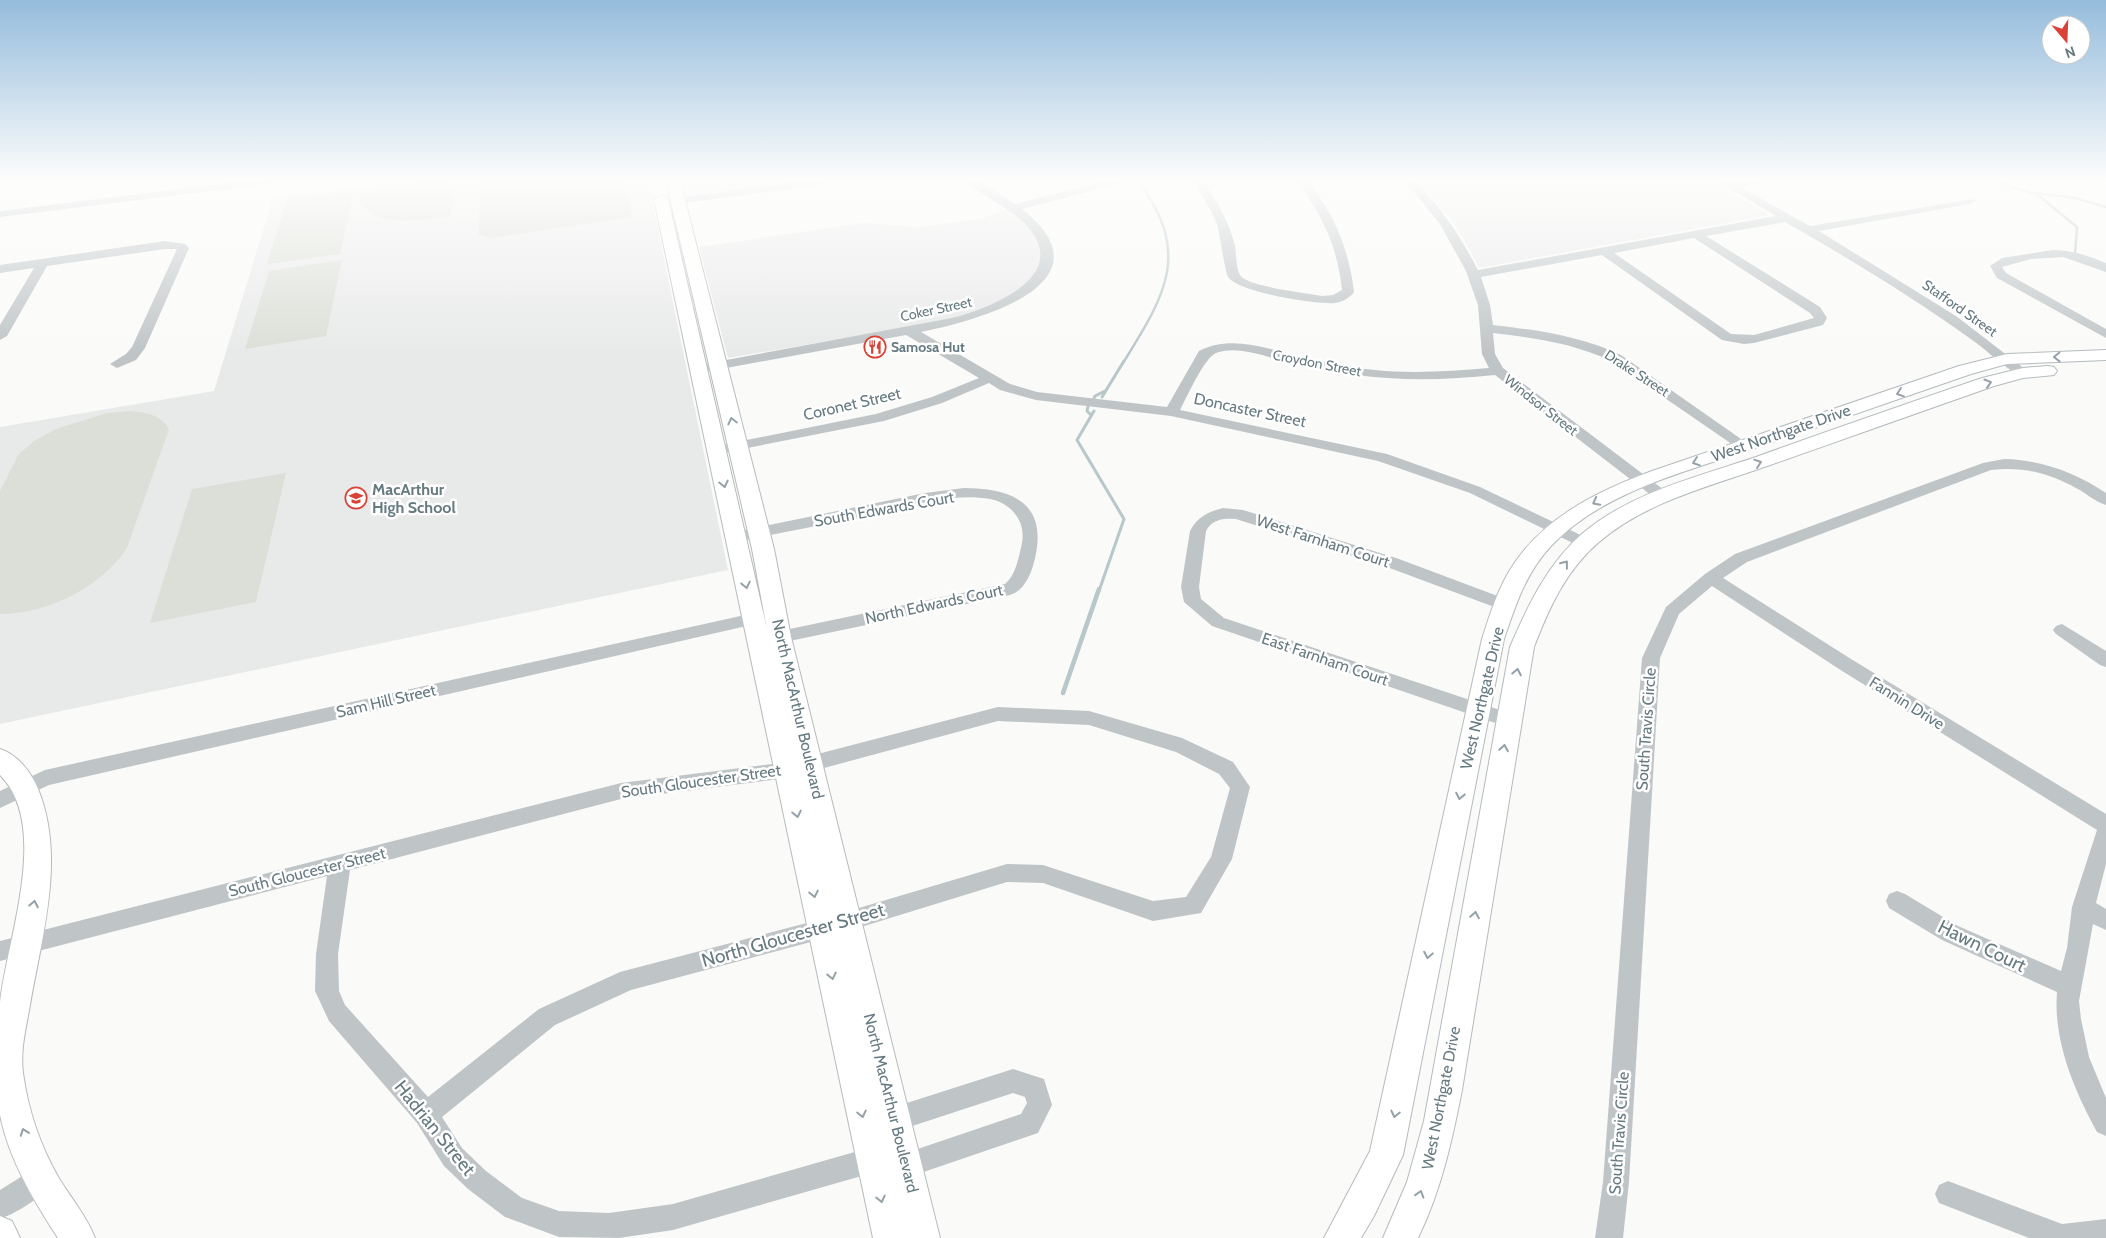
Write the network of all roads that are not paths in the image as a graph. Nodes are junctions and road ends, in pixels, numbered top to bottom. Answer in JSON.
{"nodes":[{"id":1,"x":676,"y":239,"type":"edge"},
{"id":2,"x":681,"y":239,"type":"edge"},
{"id":3,"x":1041,"y":239,"type":"edge"},
{"id":4,"x":1227,"y":239,"type":"edge"},
{"id":5,"x":1338,"y":239,"type":"edge"},
{"id":6,"x":1454,"y":239,"type":"edge"},
{"id":7,"x":1669,"y":239,"type":"edge"},
{"id":8,"x":1703,"y":239,"type":"edge"},
{"id":9,"x":1823,"y":239,"type":"edge"},
{"id":10,"x":1604,"y":251,"type":"junction"},
{"id":11,"x":43,"y":262,"type":"junction"},
{"id":12,"x":2106,"y":268,"type":"edge"},
{"id":13,"x":0,"y":269,"type":"edge"},
{"id":14,"x":1473,"y":275,"type":"junction"},
{"id":15,"x":698,"y":282,"type":"junction"},
{"id":16,"x":680,"y":285,"type":"junction"},
{"id":17,"x":707,"y":322,"type":"junction"},
{"id":18,"x":689,"y":325,"type":"junction"},
{"id":19,"x":1487,"y":328,"type":"junction"},
{"id":20,"x":908,"y":330,"type":"junction"},
{"id":21,"x":2106,"y":334,"type":"edge"},
{"id":22,"x":0,"y":336,"type":"edge"},
{"id":23,"x":2106,"y":356,"type":"edge"},
{"id":24,"x":2007,"y":360,"type":"junction"},
{"id":25,"x":117,"y":364,"type":"dead end"},
{"id":26,"x":718,"y":366,"type":"junction"},
{"id":27,"x":699,"y":369,"type":"junction"},
{"id":28,"x":2106,"y":369,"type":"edge"},
{"id":29,"x":1498,"y":371,"type":"junction"},
{"id":30,"x":2023,"y":373,"type":"junction"},
{"id":31,"x":990,"y":378,"type":"junction"},
{"id":32,"x":1172,"y":412,"type":"junction"},
{"id":33,"x":1744,"y":446,"type":"junction"},
{"id":34,"x":727,"y":448,"type":"junction"},
{"id":35,"x":1640,"y":481,"type":"junction"},
{"id":36,"x":2101,"y":491,"type":"edge"},
{"id":37,"x":1662,"y":496,"type":"junction"},
{"id":38,"x":1026,"y":515,"type":"joint"},
{"id":39,"x":1555,"y":530,"type":"junction"},
{"id":40,"x":758,"y":533,"type":"junction"},
{"id":41,"x":736,"y":537,"type":"junction"},
{"id":42,"x":1583,"y":543,"type":"junction"},
{"id":43,"x":1711,"y":578,"type":"junction"},
{"id":44,"x":1190,"y":587,"type":"joint"},
{"id":45,"x":1505,"y":605,"type":"junction"},
{"id":46,"x":754,"y":618,"type":"junction"},
{"id":47,"x":778,"y":626,"type":"junction"},
{"id":48,"x":2062,"y":630,"type":"dead end"},
{"id":49,"x":2106,"y":660,"type":"edge"},
{"id":50,"x":1477,"y":710,"type":"junction"},
{"id":51,"x":1508,"y":720,"type":"junction"},
{"id":52,"x":0,"y":759,"type":"edge"},
{"id":53,"x":798,"y":767,"type":"junction"},
{"id":54,"x":27,"y":786,"type":"junction"},
{"id":55,"x":0,"y":800,"type":"edge"},
{"id":56,"x":2106,"y":825,"type":"edge"},
{"id":57,"x":2106,"y":833,"type":"edge"},
{"id":58,"x":340,"y":863,"type":"junction"},
{"id":59,"x":1897,"y":901,"type":"dead end"},
{"id":60,"x":1193,"y":906,"type":"joint"},
{"id":61,"x":2083,"y":907,"type":"junction"},
{"id":62,"x":2106,"y":920,"type":"edge"},
{"id":63,"x":835,"y":925,"type":"junction"},
{"id":64,"x":13,"y":948,"type":"edge"},
{"id":65,"x":2069,"y":986,"type":"junction"},
{"id":66,"x":426,"y":1114,"type":"junction"},
{"id":67,"x":2106,"y":1123,"type":"edge"},
{"id":68,"x":894,"y":1148,"type":"junction"},
{"id":69,"x":40,"y":1178,"type":"junction"},
{"id":70,"x":1948,"y":1194,"type":"dead end"},
{"id":71,"x":0,"y":1206,"type":"edge"},
{"id":72,"x":2106,"y":1232,"type":"edge"},
{"id":73,"x":0,"y":1233,"type":"edge"},
{"id":74,"x":3,"y":1238,"type":"edge"},
{"id":75,"x":78,"y":1238,"type":"edge"},
{"id":76,"x":890,"y":1238,"type":"edge"},
{"id":77,"x":923,"y":1238,"type":"edge"},
{"id":78,"x":1341,"y":1238,"type":"edge"},
{"id":79,"x":1400,"y":1238,"type":"edge"},
{"id":80,"x":1609,"y":1238,"type":"edge"}],
"edges":[{"from":1,"to":16,"type":"main road","name":"North MacArthur Boulevard"},
{"from":2,"to":15,"type":"main road","name":"North MacArthur Boulevard"},
{"from":3,"to":20,"type":"street","name":"Coker Street"},
{"from":4,"to":5,"type":"street"},
{"from":6,"to":14,"type":"street","name":"Windsor Street"},
{"from":7,"to":10,"type":"street"},
{"from":8,"to":10,"type":"street"},
{"from":9,"to":24,"type":"street","name":"Stafford Street"},
{"from":10,"to":14,"type":"street"},
{"from":11,"to":13,"type":"street"},
{"from":11,"to":22,"type":"street"},
{"from":11,"to":25,"type":"street"},
{"from":12,"to":21,"type":"street"},
{"from":14,"to":19,"type":"street","name":"Windsor Street"},
{"from":15,"to":16,"type":"main road"},
{"from":15,"to":17,"type":"main road","name":"North MacArthur Boulevard"},
{"from":16,"to":18,"type":"main road","name":"North MacArthur Boulevard"},
{"from":17,"to":18,"type":"main road"},
{"from":17,"to":26,"type":"main road","name":"North MacArthur Boulevard"},
{"from":18,"to":27,"type":"main road","name":"North MacArthur Boulevard"},
{"from":19,"to":29,"type":"street","name":"Windsor Street"},
{"from":19,"to":33,"type":"street","name":"Drake Street"},
{"from":20,"to":26,"type":"street","name":"Coker Street"},
{"from":20,"to":31,"type":"street","name":"Doncaster Street"},
{"from":23,"to":24,"type":"main road","name":"West Northgate Drive","one_way":true},
{"from":24,"to":30,"type":"street","name":"Stafford Street"},
{"from":24,"to":33,"type":"main road","name":"West Northgate Drive","one_way":true},
{"from":26,"to":27,"type":"street","name":"Coker Street"},
{"from":34,"to":26,"type":"main road","name":"North MacArthur Boulevard","one_way":true},
{"from":27,"to":34,"type":"main road","name":"North MacArthur Boulevard"},
{"from":28,"to":30,"type":"main road","name":"West Northgate Drive"},
{"from":29,"to":32,"type":"street","name":"Croydon Street"},
{"from":29,"to":35,"type":"street","name":"Windsor Street"},
{"from":37,"to":30,"type":"main road","name":"West Northgate Drive","one_way":true},
{"from":31,"to":32,"type":"street","name":"Doncaster Street"},
{"from":31,"to":34,"type":"street","name":"Coronet Street"},
{"from":32,"to":39,"type":"street","name":"Doncaster Street"},
{"from":33,"to":35,"type":"main road","name":"West Northgate Drive","one_way":true},
{"from":34,"to":40,"type":"main road","name":"North MacArthur Boulevard"},
{"from":34,"to":41,"type":"main road","name":"North MacArthur Boulevard","one_way":true},
{"from":35,"to":37,"type":"street","name":"Windsor Street"},
{"from":35,"to":39,"type":"main road","name":"West Northgate Drive","one_way":true},
{"from":36,"to":43,"type":"street","name":"South Travis Circle"},
{"from":37,"to":42,"type":"main road","name":"West Northgate Drive"},
{"from":38,"to":40,"type":"street","name":"South Edwards Court"},
{"from":38,"to":47,"type":"street","name":"North Edwards Court"},
{"from":39,"to":42,"type":"street","name":"Doncaster Street"},
{"from":39,"to":45,"type":"main road","name":"West Northgate Drive"},
{"from":40,"to":41,"type":"street","name":"South Edwards Court"},
{"from":40,"to":47,"type":"main road","name":"North MacArthur Boulevard"},
{"from":41,"to":46,"type":"main road","name":"North MacArthur Boulevard","one_way":true},
{"from":51,"to":42,"type":"main road","name":"West Northgate Drive","one_way":true},
{"from":43,"to":56,"type":"street","name":"Fannin Drive"},
{"from":43,"to":80,"type":"street","name":"South Travis Circle"},
{"from":44,"to":45,"type":"street","name":"West Farnham Court"},
{"from":44,"to":50,"type":"street","name":"East Farnham Court"},
{"from":45,"to":50,"type":"main road","name":"West Northgate Drive"},
{"from":46,"to":47,"type":"street","name":"Sam Hill Street"},
{"from":46,"to":53,"type":"main road","name":"North MacArthur Boulevard"},
{"from":46,"to":54,"type":"street","name":"Sam Hill Street"},
{"from":47,"to":53,"type":"main road","name":"North MacArthur Boulevard"},
{"from":48,"to":49,"type":"street"},
{"from":50,"to":51,"type":"street","name":"East Farnham Court"},
{"from":50,"to":78,"type":"main road","name":"West Northgate Drive","one_way":true},
{"from":79,"to":51,"type":"main road","name":"West Northgate Drive","one_way":true},
{"from":52,"to":54,"type":"main road"},
{"from":53,"to":58,"type":"street","name":"South Gloucester Street"},
{"from":53,"to":60,"type":"street","name":"South Gloucester Street"},
{"from":53,"to":63,"type":"main road","name":"North MacArthur Boulevard"},
{"from":54,"to":55,"type":"street","name":"Sam Hill Street"},
{"from":64,"to":54,"type":"main road","one_way":true},
{"from":57,"to":61,"type":"street"},
{"from":58,"to":64,"type":"street","name":"South Gloucester Street"},
{"from":58,"to":66,"type":"street","name":"Hadrian Street"},
{"from":59,"to":65,"type":"street","name":"Hawn Court"},
{"from":60,"to":63,"type":"street","name":"North Gloucester Street"},
{"from":61,"to":62,"type":"street"},
{"from":61,"to":65,"type":"street"},
{"from":63,"to":66,"type":"street","name":"North Gloucester Street"},
{"from":63,"to":68,"type":"main road","name":"North MacArthur Boulevard"},
{"from":63,"to":68,"type":"main road","name":"North MacArthur Boulevard","one_way":true},
{"from":69,"to":64,"type":"main road","one_way":true},
{"from":65,"to":67,"type":"street"},
{"from":66,"to":68,"type":"street","name":"Hadrian Street"},
{"from":68,"to":68,"type":"street"},
{"from":68,"to":76,"type":"main road","name":"North MacArthur Boulevard","one_way":true},
{"from":68,"to":77,"type":"main road","name":"North MacArthur Boulevard"},
{"from":69,"to":71,"type":"street"},
{"from":69,"to":75,"type":"main road"},
{"from":70,"to":72,"type":"street"},
{"from":73,"to":74,"type":"main road"}]}
